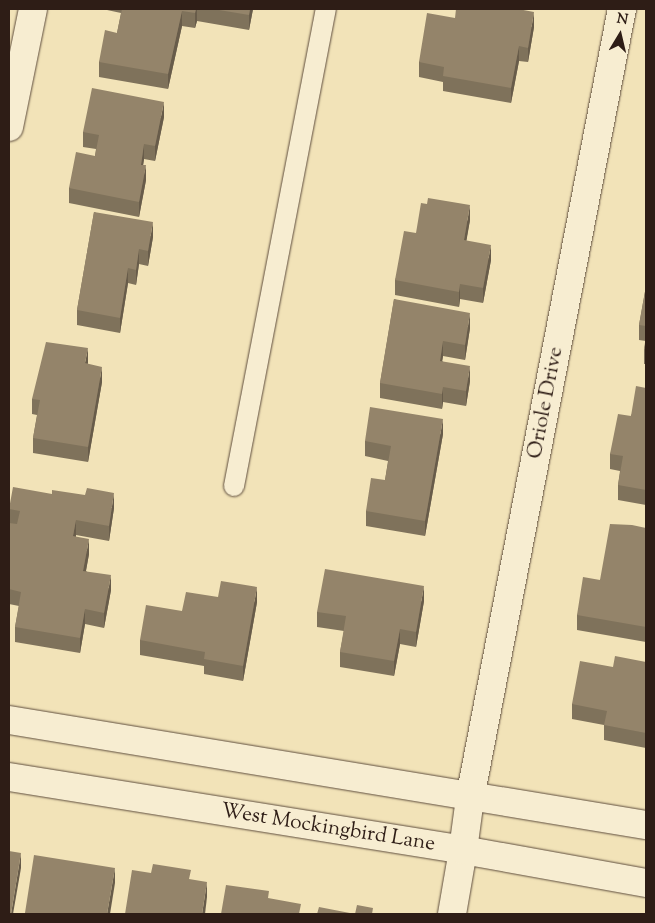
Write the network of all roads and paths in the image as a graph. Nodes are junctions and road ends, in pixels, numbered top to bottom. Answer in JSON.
{"nodes":[{"id":1,"x":33,"y":9,"type":"edge"},
{"id":2,"x":326,"y":9,"type":"edge"},
{"id":3,"x":622,"y":9,"type":"edge"},
{"id":4,"x":17,"y":54,"type":"edge"},
{"id":5,"x":9,"y":127,"type":"edge"},
{"id":6,"x":234,"y":486,"type":"dead end"},
{"id":7,"x":9,"y":720,"type":"edge"},
{"id":8,"x":9,"y":777,"type":"edge"},
{"id":9,"x":470,"y":798,"type":"junction"},
{"id":10,"x":646,"y":825,"type":"edge"},
{"id":11,"x":463,"y":850,"type":"junction"},
{"id":12,"x":646,"y":883,"type":"edge"},
{"id":13,"x":452,"y":914,"type":"edge"}],
"edges":[{"from":1,"to":4,"type":"main road"},
{"from":2,"to":6,"type":"lane"},
{"from":3,"to":9,"type":"main road","name":"Oriole Drive"},
{"from":4,"to":5,"type":"main road"},
{"from":7,"to":9,"type":"main road"},
{"from":8,"to":11,"type":"main road","name":"West Mockingbird Lane"},
{"from":9,"to":10,"type":"main road"},
{"from":9,"to":11,"type":"main road","name":"Oriole Drive"},
{"from":11,"to":12,"type":"main road","name":"West Mockingbird Lane"},
{"from":11,"to":13,"type":"main road"}]}
